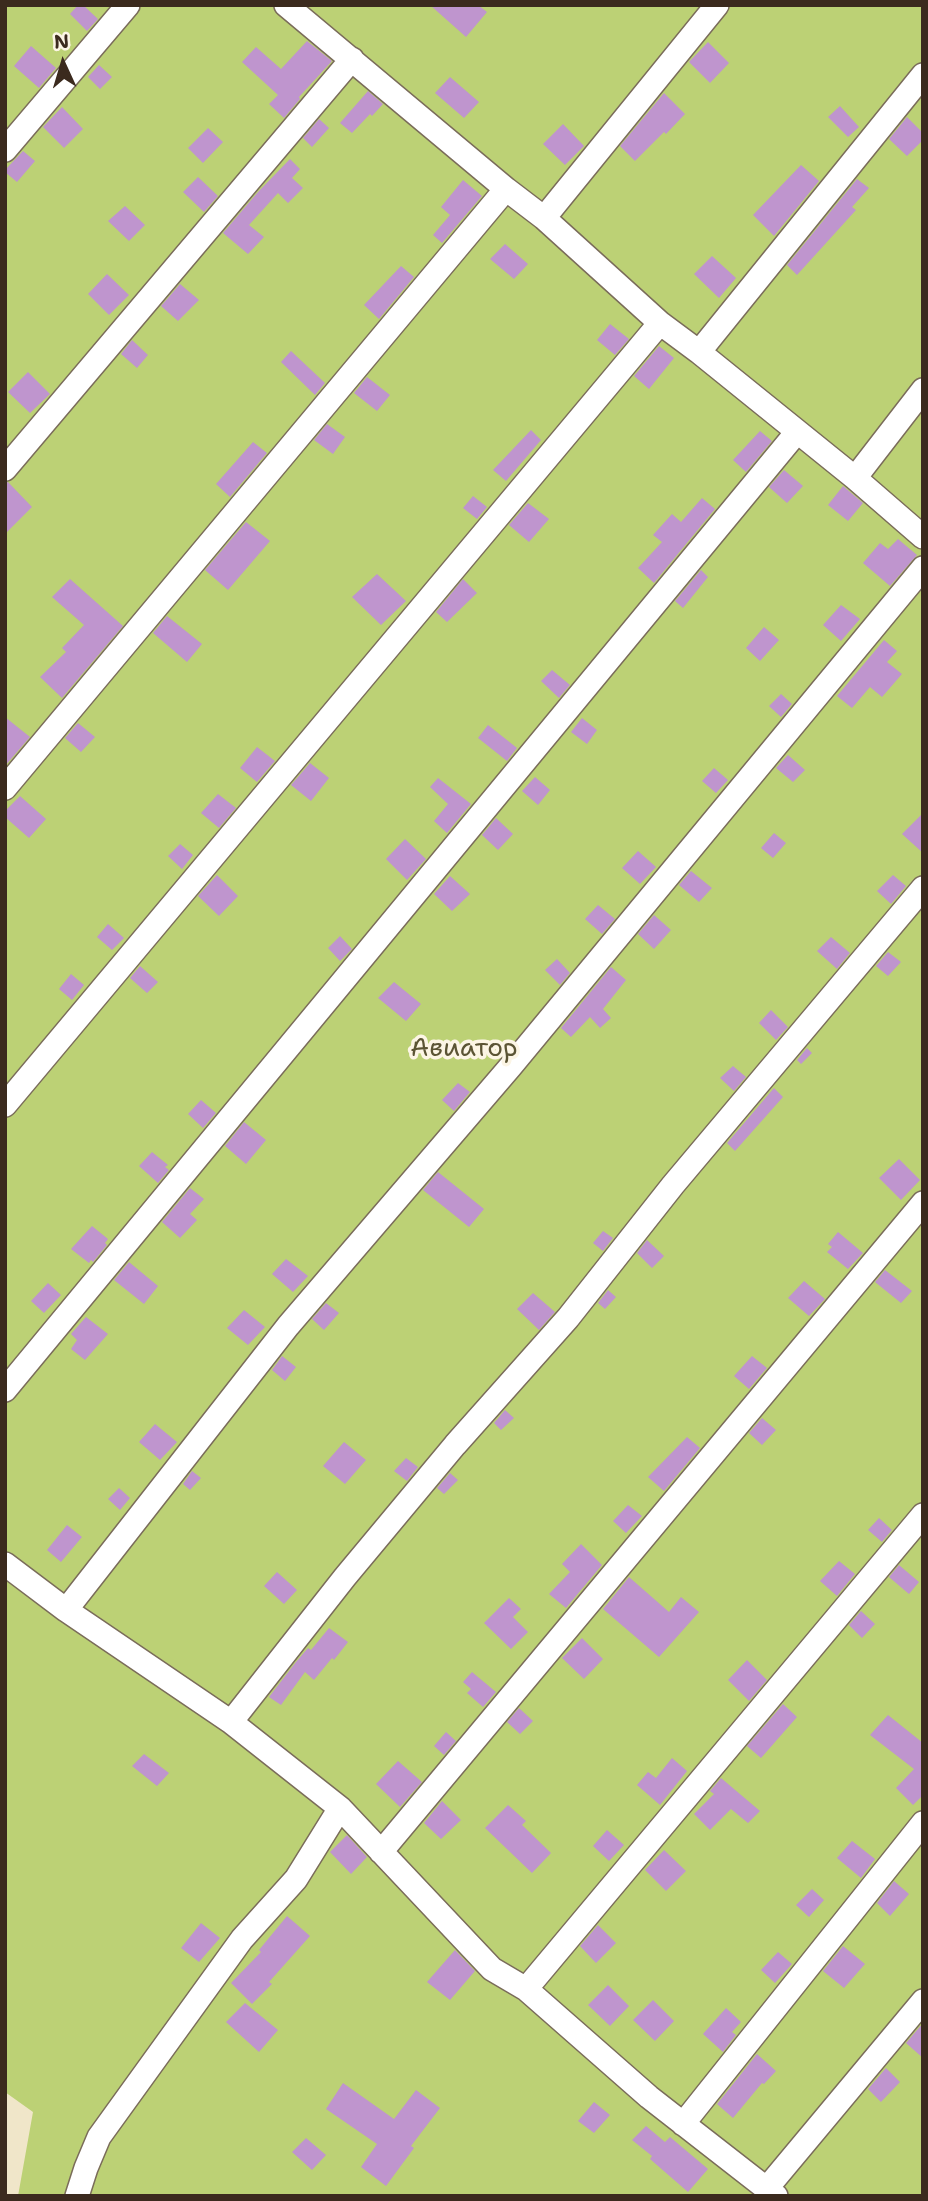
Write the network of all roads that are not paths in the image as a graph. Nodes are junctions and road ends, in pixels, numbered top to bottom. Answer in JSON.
{"nodes":[{"id":1,"x":128,"y":5,"type":"edge"},
{"id":2,"x":286,"y":5,"type":"edge"},
{"id":3,"x":718,"y":5,"type":"edge"},
{"id":4,"x":352,"y":59,"type":"junction"},
{"id":5,"x":923,"y":75,"type":"edge"},
{"id":6,"x":5,"y":150,"type":"edge"},
{"id":7,"x":506,"y":189,"type":"junction"},
{"id":8,"x":544,"y":218,"type":"junction"},
{"id":9,"x":660,"y":323,"type":"junction"},
{"id":10,"x":699,"y":352,"type":"junction"},
{"id":11,"x":923,"y":390,"type":"edge"},
{"id":12,"x":797,"y":432,"type":"junction"},
{"id":13,"x":5,"y":469,"type":"edge"},
{"id":14,"x":855,"y":478,"type":"junction"},
{"id":15,"x":923,"y":537,"type":"edge"},
{"id":16,"x":923,"y":568,"type":"edge"},
{"id":17,"x":5,"y":788,"type":"edge"},
{"id":18,"x":923,"y":888,"type":"edge"},
{"id":19,"x":5,"y":1105,"type":"edge"},
{"id":20,"x":923,"y":1203,"type":"edge"},
{"id":21,"x":5,"y":1390,"type":"edge"},
{"id":22,"x":923,"y":1515,"type":"edge"},
{"id":23,"x":5,"y":1564,"type":"edge"},
{"id":24,"x":66,"y":1610,"type":"junction"},
{"id":25,"x":231,"y":1722,"type":"junction"},
{"id":26,"x":340,"y":1808,"type":"junction"},
{"id":27,"x":923,"y":1823,"type":"edge"},
{"id":28,"x":381,"y":1852,"type":"junction"},
{"id":29,"x":526,"y":1989,"type":"junction"},
{"id":30,"x":923,"y":2001,"type":"edge"},
{"id":31,"x":683,"y":2124,"type":"junction"},
{"id":32,"x":772,"y":2192,"type":"edge"},
{"id":33,"x":77,"y":2196,"type":"edge"}],
"edges":[{"from":1,"to":6,"type":"street"},
{"from":2,"to":4,"type":"street"},
{"from":3,"to":8,"type":"street"},
{"from":4,"to":7,"type":"street"},
{"from":4,"to":13,"type":"street"},
{"from":5,"to":10,"type":"street"},
{"from":7,"to":8,"type":"street"},
{"from":7,"to":17,"type":"street"},
{"from":8,"to":9,"type":"street"},
{"from":9,"to":10,"type":"street"},
{"from":9,"to":19,"type":"street"},
{"from":10,"to":12,"type":"street"},
{"from":11,"to":14,"type":"street"},
{"from":12,"to":14,"type":"street"},
{"from":12,"to":21,"type":"street"},
{"from":14,"to":15,"type":"street"},
{"from":16,"to":24,"type":"street"},
{"from":18,"to":25,"type":"street"},
{"from":20,"to":28,"type":"street"},
{"from":22,"to":29,"type":"street"},
{"from":23,"to":24,"type":"street"},
{"from":24,"to":25,"type":"street"},
{"from":25,"to":26,"type":"street"},
{"from":26,"to":28,"type":"street"},
{"from":26,"to":33,"type":"street"},
{"from":27,"to":31,"type":"street"},
{"from":28,"to":29,"type":"street"},
{"from":29,"to":31,"type":"street"},
{"from":30,"to":32,"type":"street"},
{"from":31,"to":32,"type":"street"}]}
